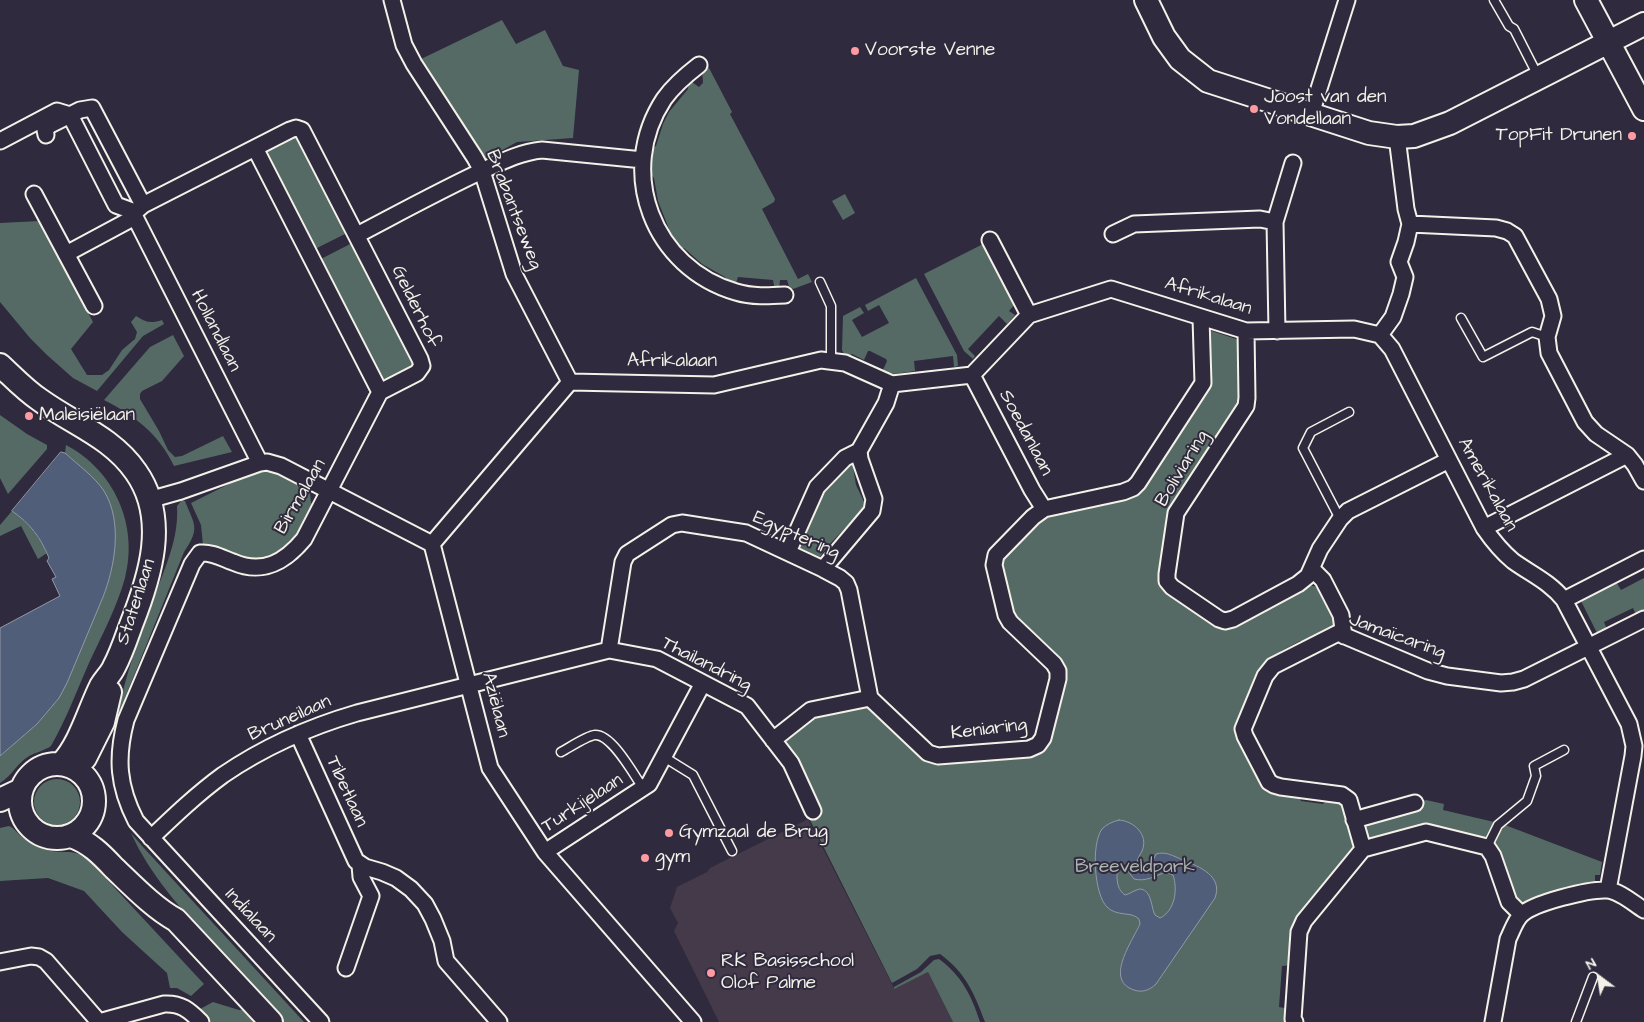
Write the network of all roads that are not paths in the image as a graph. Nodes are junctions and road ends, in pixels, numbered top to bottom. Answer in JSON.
{"nodes":[{"id":1,"x":392,"y":0,"type":"edge"},
{"id":2,"x":1146,"y":0,"type":"edge"},
{"id":3,"x":1347,"y":0,"type":"edge"},
{"id":4,"x":1494,"y":0,"type":"edge"},
{"id":5,"x":1586,"y":0,"type":"edge"},
{"id":6,"x":1644,"y":24,"type":"edge"},
{"id":7,"x":1609,"y":42,"type":"junction"},
{"id":8,"x":699,"y":64,"type":"dead end"},
{"id":9,"x":1539,"y":78,"type":"junction"},
{"id":10,"x":1644,"y":109,"type":"edge"},
{"id":11,"x":1310,"y":114,"type":"junction"},
{"id":12,"x":70,"y":115,"type":"junction"},
{"id":13,"x":46,"y":136,"type":"dead end"},
{"id":14,"x":1397,"y":137,"type":"junction"},
{"id":15,"x":0,"y":141,"type":"edge"},
{"id":16,"x":255,"y":148,"type":"junction"},
{"id":17,"x":643,"y":160,"type":"junction"},
{"id":18,"x":1293,"y":163,"type":"dead end"},
{"id":19,"x":482,"y":171,"type":"junction"},
{"id":20,"x":34,"y":194,"type":"dead end"},
{"id":21,"x":137,"y":207,"type":"junction"},
{"id":22,"x":1275,"y":222,"type":"junction"},
{"id":23,"x":1410,"y":224,"type":"junction"},
{"id":24,"x":1113,"y":234,"type":"dead end"},
{"id":25,"x":357,"y":235,"type":"junction"},
{"id":26,"x":990,"y":240,"type":"dead end"},
{"id":27,"x":66,"y":254,"type":"junction"},
{"id":28,"x":820,"y":282,"type":"dead end"},
{"id":29,"x":785,"y":295,"type":"dead end"},
{"id":30,"x":94,"y":306,"type":"dead end"},
{"id":31,"x":1029,"y":315,"type":"junction"},
{"id":32,"x":1200,"y":318,"type":"junction"},
{"id":33,"x":1461,"y":318,"type":"dead end"},
{"id":34,"x":1278,"y":331,"type":"junction"},
{"id":35,"x":1246,"y":332,"type":"junction"},
{"id":36,"x":1380,"y":336,"type":"junction"},
{"id":37,"x":1547,"y":336,"type":"junction"},
{"id":38,"x":831,"y":360,"type":"junction"},
{"id":39,"x":0,"y":365,"type":"edge"},
{"id":40,"x":972,"y":375,"type":"junction"},
{"id":41,"x":570,"y":382,"type":"junction"},
{"id":42,"x":892,"y":384,"type":"junction"},
{"id":43,"x":380,"y":392,"type":"junction"},
{"id":44,"x":1349,"y":412,"type":"dead end"},
{"id":45,"x":859,"y":451,"type":"junction"},
{"id":46,"x":1627,"y":455,"type":"junction"},
{"id":47,"x":1448,"y":460,"type":"junction"},
{"id":48,"x":260,"y":463,"type":"junction"},
{"id":49,"x":1644,"y":482,"type":"edge"},
{"id":50,"x":329,"y":491,"type":"junction"},
{"id":51,"x":149,"y":500,"type":"junction"},
{"id":52,"x":1044,"y":508,"type":"junction"},
{"id":53,"x":1340,"y":519,"type":"junction"},
{"id":54,"x":1484,"y":528,"type":"junction"},
{"id":55,"x":432,"y":544,"type":"junction"},
{"id":56,"x":788,"y":552,"type":"junction"},
{"id":57,"x":1644,"y":559,"type":"edge"},
{"id":58,"x":823,"y":569,"type":"junction"},
{"id":59,"x":1312,"y":569,"type":"junction"},
{"id":60,"x":1564,"y":600,"type":"junction"},
{"id":61,"x":1644,"y":619,"type":"edge"},
{"id":62,"x":1344,"y":636,"type":"junction"},
{"id":63,"x":1588,"y":646,"type":"junction"},
{"id":64,"x":609,"y":650,"type":"junction"},
{"id":65,"x":114,"y":669,"type":"junction"},
{"id":66,"x":703,"y":683,"type":"junction"},
{"id":67,"x":469,"y":685,"type":"junction"},
{"id":68,"x":870,"y":698,"type":"junction"},
{"id":69,"x":298,"y":734,"type":"junction"},
{"id":70,"x":773,"y":740,"type":"junction"},
{"id":71,"x":1564,"y":750,"type":"dead end"},
{"id":72,"x":560,"y":752,"type":"dead end"},
{"id":73,"x":664,"y":758,"type":"junction"},
{"id":74,"x":62,"y":763,"type":"junction"},
{"id":75,"x":83,"y":774,"type":"junction"},
{"id":76,"x":643,"y":788,"type":"junction"},
{"id":77,"x":21,"y":790,"type":"junction"},
{"id":78,"x":0,"y":800,"type":"edge"},
{"id":79,"x":1415,"y":803,"type":"dead end"},
{"id":80,"x":813,"y":811,"type":"dead end"},
{"id":81,"x":0,"y":815,"type":"edge"},
{"id":82,"x":22,"y":815,"type":"junction"},
{"id":83,"x":92,"y":815,"type":"junction"},
{"id":84,"x":1354,"y":820,"type":"junction"},
{"id":85,"x":71,"y":836,"type":"junction"},
{"id":86,"x":151,"y":838,"type":"junction"},
{"id":87,"x":1487,"y":847,"type":"junction"},
{"id":88,"x":1363,"y":849,"type":"junction"},
{"id":89,"x":732,"y":851,"type":"dead end"},
{"id":90,"x":545,"y":852,"type":"junction"},
{"id":91,"x":360,"y":865,"type":"junction"},
{"id":92,"x":1608,"y":890,"type":"junction"},
{"id":93,"x":1644,"y":910,"type":"edge"},
{"id":94,"x":1521,"y":914,"type":"junction"},
{"id":95,"x":176,"y":920,"type":"junction"},
{"id":96,"x":0,"y":962,"type":"edge"},
{"id":97,"x":346,"y":968,"type":"dead end"},
{"id":98,"x":1593,"y":977,"type":"dead end"},
{"id":99,"x":99,"y":1022,"type":"edge"},
{"id":100,"x":200,"y":1022,"type":"edge"},
{"id":101,"x":271,"y":1022,"type":"edge"},
{"id":102,"x":321,"y":1022,"type":"edge"},
{"id":103,"x":498,"y":1022,"type":"edge"},
{"id":104,"x":693,"y":1022,"type":"edge"},
{"id":105,"x":1295,"y":1022,"type":"edge"},
{"id":106,"x":1493,"y":1022,"type":"edge"},
{"id":107,"x":1576,"y":1022,"type":"edge"}],
"edges":[{"from":1,"to":19,"type":"street","name":"Brabantseweg"},
{"from":2,"to":11,"type":"main road"},
{"from":3,"to":11,"type":"street"},
{"from":4,"to":9,"type":"lane"},
{"from":5,"to":7,"type":"main road"},
{"from":6,"to":7,"type":"main road"},
{"from":7,"to":9,"type":"main road"},
{"from":7,"to":10,"type":"main road"},
{"from":8,"to":17,"type":"street"},
{"from":9,"to":14,"type":"main road"},
{"from":11,"to":14,"type":"main road"},
{"from":12,"to":13,"type":"street","name":"Hollandlaan"},
{"from":12,"to":15,"type":"street","name":"Hollandlaan"},
{"from":12,"to":21,"type":"street"},
{"from":12,"to":21,"type":"street","name":"Hollandlaan"},
{"from":14,"to":23,"type":"street"},
{"from":16,"to":21,"type":"street","name":"Gelderhof"},
{"from":16,"to":25,"type":"street","name":"Gelderhof"},
{"from":16,"to":43,"type":"street"},
{"from":17,"to":19,"type":"street"},
{"from":17,"to":29,"type":"street"},
{"from":18,"to":22,"type":"street"},
{"from":19,"to":25,"type":"street"},
{"from":19,"to":41,"type":"street","name":"Brabantseweg"},
{"from":20,"to":27,"type":"street"},
{"from":21,"to":27,"type":"street"},
{"from":21,"to":48,"type":"street","name":"Hollandlaan"},
{"from":22,"to":24,"type":"street"},
{"from":22,"to":34,"type":"street"},
{"from":23,"to":36,"type":"street"},
{"from":23,"to":37,"type":"street"},
{"from":25,"to":43,"type":"street","name":"Gelderhof"},
{"from":26,"to":31,"type":"street"},
{"from":27,"to":30,"type":"street"},
{"from":28,"to":38,"type":"lane"},
{"from":31,"to":32,"type":"street","name":"Afrikalaan"},
{"from":31,"to":40,"type":"street","name":"Afrikalaan"},
{"from":32,"to":35,"type":"street","name":"Afrikalaan"},
{"from":32,"to":52,"type":"street"},
{"from":33,"to":37,"type":"lane"},
{"from":34,"to":35,"type":"street","name":"Afrikalaan"},
{"from":34,"to":36,"type":"street","name":"Afrikalaan"},
{"from":35,"to":59,"type":"street","name":"Boliviaring"},
{"from":36,"to":47,"type":"street","name":"Amerikalaan"},
{"from":37,"to":46,"type":"street"},
{"from":38,"to":41,"type":"street","name":"Afrikalaan"},
{"from":38,"to":42,"type":"street","name":"Afrikalaan"},
{"from":39,"to":51,"type":"main road","name":"Statenlaan"},
{"from":40,"to":42,"type":"street"},
{"from":40,"to":52,"type":"street","name":"Soedanlaan"},
{"from":41,"to":55,"type":"street"},
{"from":42,"to":45,"type":"street"},
{"from":43,"to":50,"type":"street","name":"Birmalaan"},
{"from":44,"to":53,"type":"lane"},
{"from":45,"to":56,"type":"street"},
{"from":45,"to":58,"type":"street"},
{"from":46,"to":49,"type":"street"},
{"from":46,"to":54,"type":"street"},
{"from":47,"to":53,"type":"street","name":"Boliviaring"},
{"from":47,"to":54,"type":"street","name":"Amerikalaan"},
{"from":48,"to":50,"type":"street"},
{"from":48,"to":51,"type":"street"},
{"from":50,"to":55,"type":"street"},
{"from":50,"to":86,"type":"street","name":"Birmalaan"},
{"from":51,"to":65,"type":"main road","name":"Statenlaan"},
{"from":52,"to":68,"type":"street","name":"Keniaring"},
{"from":53,"to":59,"type":"street","name":"Boliviaring"},
{"from":54,"to":60,"type":"street","name":"Amerikalaan"},
{"from":55,"to":67,"type":"street","name":"Aziëlaan"},
{"from":56,"to":58,"type":"street","name":"Egyptering"},
{"from":56,"to":64,"type":"street","name":"Egyptering"},
{"from":57,"to":60,"type":"street"},
{"from":58,"to":68,"type":"street","name":"Egyptering"},
{"from":59,"to":62,"type":"street"},
{"from":60,"to":63,"type":"street","name":"Amerikalaan"},
{"from":61,"to":63,"type":"street","name":"Jamaïcaring"},
{"from":62,"to":63,"type":"street","name":"Jamaïcaring"},
{"from":62,"to":84,"type":"street","name":"Jamaïcaring"},
{"from":63,"to":92,"type":"street","name":"Amerikalaan"},
{"from":64,"to":66,"type":"street","name":"Thailandring"},
{"from":64,"to":67,"type":"street","name":"Thailandring"},
{"from":65,"to":74,"type":"main road","name":"Statenlaan"},
{"from":65,"to":75,"type":"main road","name":"Statenlaan"},
{"from":66,"to":70,"type":"street","name":"Thailandring"},
{"from":66,"to":73,"type":"street","name":"Turkijelaan"},
{"from":67,"to":69,"type":"street","name":"Bruneilaan"},
{"from":67,"to":90,"type":"street","name":"Aziëlaan"},
{"from":68,"to":70,"type":"street"},
{"from":69,"to":86,"type":"street","name":"Bruneilaan"},
{"from":69,"to":91,"type":"street","name":"Tibetlaan"},
{"from":70,"to":80,"type":"street","name":"Thailandring"},
{"from":71,"to":87,"type":"lane"},
{"from":72,"to":76,"type":"lane","name":"Turkijelaan"},
{"from":73,"to":76,"type":"street","name":"Turkijelaan"},
{"from":73,"to":89,"type":"lane"},
{"from":74,"to":75,"type":"main road"},
{"from":74,"to":77,"type":"main road"},
{"from":75,"to":83,"type":"main road"},
{"from":76,"to":90,"type":"street","name":"Turkijelaan"},
{"from":77,"to":78,"type":"main road"},
{"from":77,"to":82,"type":"main road"},
{"from":79,"to":84,"type":"street"},
{"from":81,"to":82,"type":"main road"},
{"from":82,"to":85,"type":"main road"},
{"from":83,"to":85,"type":"main road"},
{"from":83,"to":95,"type":"main road"},
{"from":84,"to":88,"type":"street","name":"Jamaïcaring"},
{"from":85,"to":95,"type":"main road"},
{"from":86,"to":102,"type":"street","name":"Indialaan"},
{"from":87,"to":88,"type":"street"},
{"from":87,"to":94,"type":"street"},
{"from":88,"to":105,"type":"street"},
{"from":90,"to":104,"type":"street","name":"Aziëlaan"},
{"from":91,"to":97,"type":"street","name":"Tibetlaan"},
{"from":91,"to":103,"type":"street"},
{"from":92,"to":93,"type":"street"},
{"from":92,"to":94,"type":"street"},
{"from":94,"to":106,"type":"street"},
{"from":95,"to":101,"type":"main road"},
{"from":96,"to":99,"type":"street"},
{"from":98,"to":107,"type":"lane"},
{"from":99,"to":100,"type":"street"}]}
